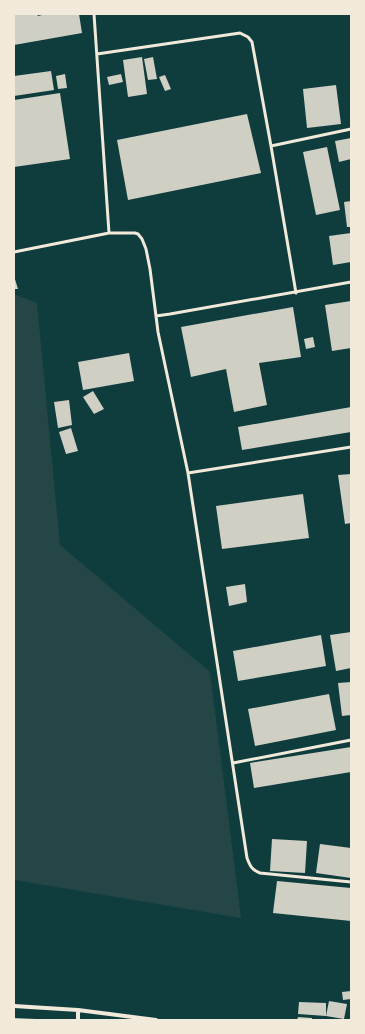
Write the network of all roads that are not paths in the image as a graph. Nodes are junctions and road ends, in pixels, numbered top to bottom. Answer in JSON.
{"nodes":[{"id":1,"x":94,"y":14,"type":"edge"},
{"id":2,"x":97,"y":54,"type":"junction"},
{"id":3,"x":351,"y":129,"type":"edge"},
{"id":4,"x":271,"y":146,"type":"junction"},
{"id":5,"x":109,"y":233,"type":"junction"},
{"id":6,"x":14,"y":252,"type":"edge"},
{"id":7,"x":351,"y":282,"type":"edge"},
{"id":8,"x":296,"y":293,"type":"junction"},
{"id":9,"x":156,"y":316,"type":"junction"},
{"id":10,"x":351,"y":447,"type":"edge"},
{"id":11,"x":188,"y":473,"type":"junction"},
{"id":12,"x":351,"y":740,"type":"edge"},
{"id":13,"x":233,"y":763,"type":"junction"},
{"id":14,"x":351,"y":882,"type":"edge"},
{"id":15,"x":14,"y":1006,"type":"edge"},
{"id":16,"x":78,"y":1010,"type":"junction"},
{"id":17,"x":78,"y":1020,"type":"edge"},
{"id":18,"x":156,"y":1020,"type":"edge"}],
"edges":[{"from":1,"to":2,"type":"lane"},
{"from":2,"to":4,"type":"lane"},
{"from":2,"to":5,"type":"lane"},
{"from":3,"to":4,"type":"lane"},
{"from":4,"to":8,"type":"lane"},
{"from":5,"to":6,"type":"lane"},
{"from":5,"to":9,"type":"lane"},
{"from":7,"to":8,"type":"lane"},
{"from":8,"to":9,"type":"lane"},
{"from":9,"to":11,"type":"lane"},
{"from":10,"to":11,"type":"lane"},
{"from":11,"to":13,"type":"lane"},
{"from":12,"to":13,"type":"lane"},
{"from":13,"to":14,"type":"lane"},
{"from":15,"to":16,"type":"street"},
{"from":16,"to":17,"type":"street"},
{"from":16,"to":18,"type":"street"}]}
